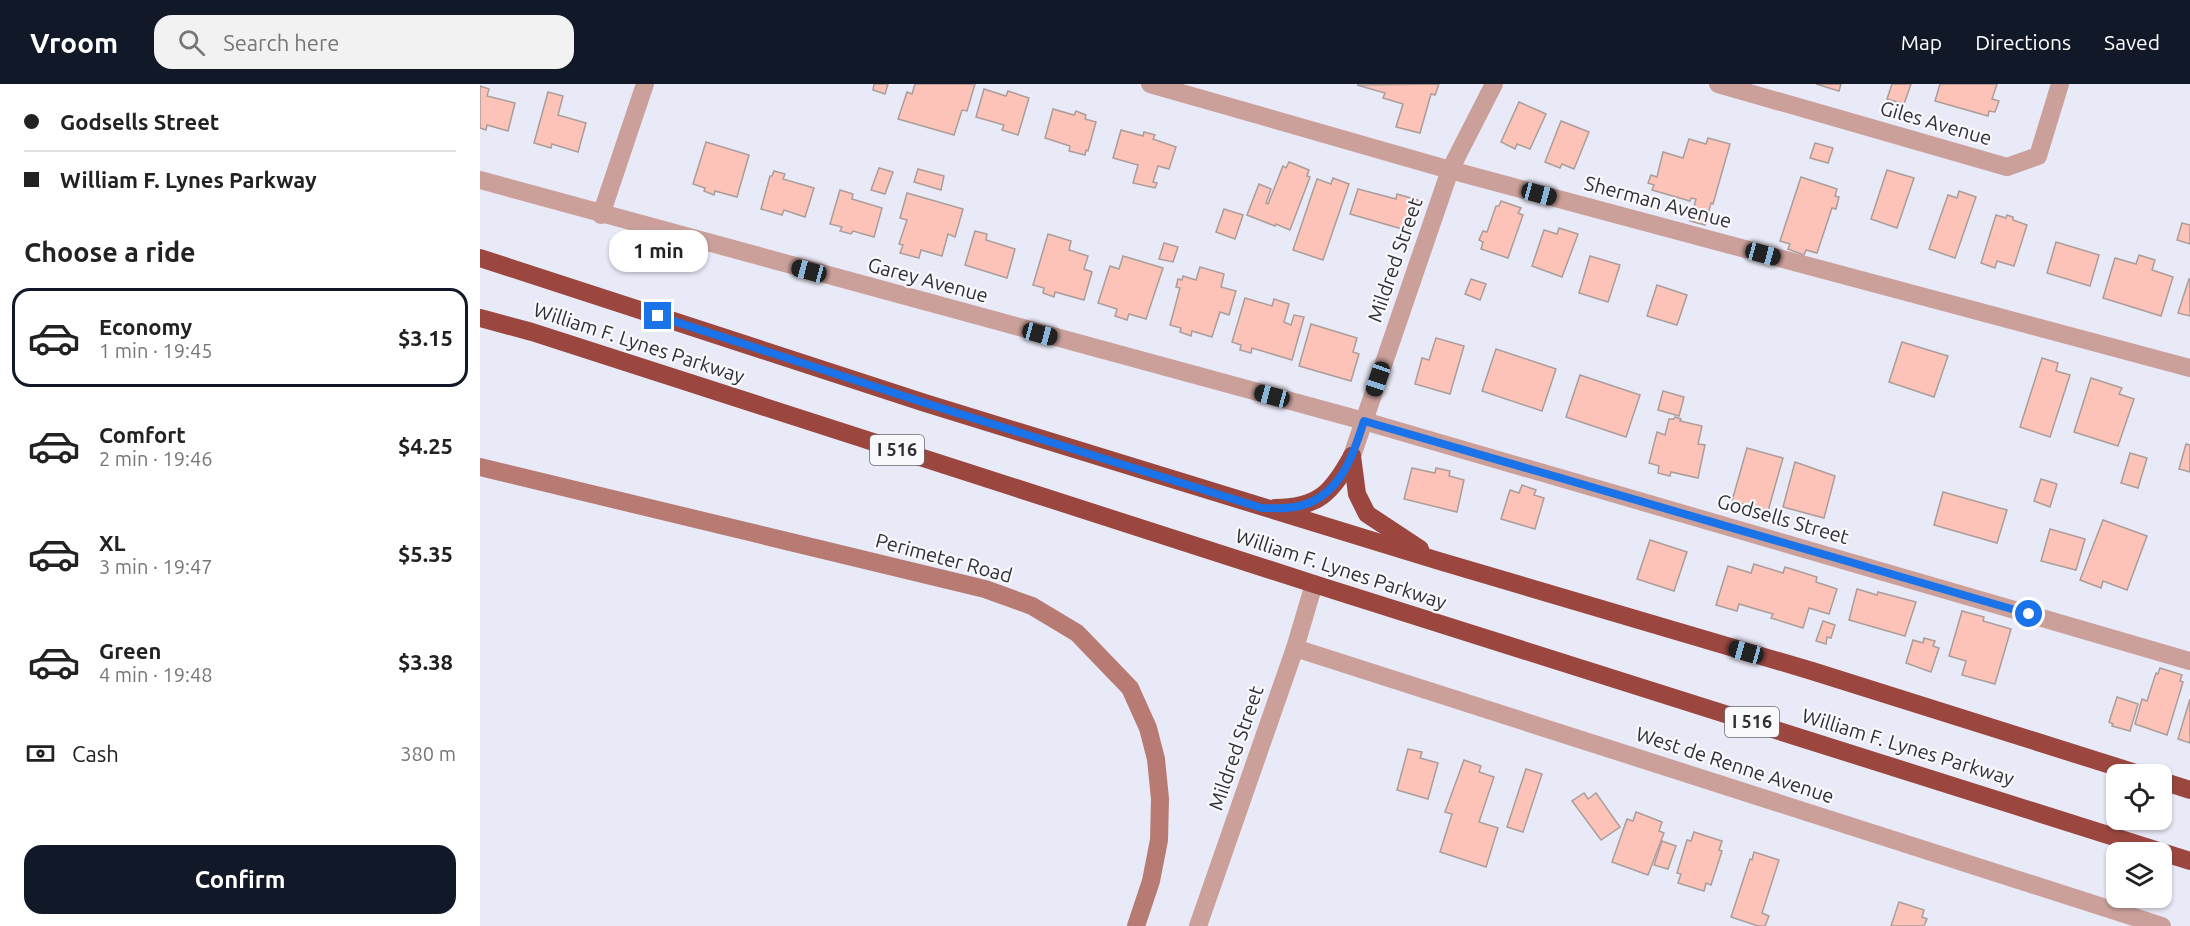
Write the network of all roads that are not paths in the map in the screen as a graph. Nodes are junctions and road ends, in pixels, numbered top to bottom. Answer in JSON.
{"nodes":[{"id":1,"x":645,"y":84,"type":"edge"},
{"id":2,"x":1150,"y":84,"type":"edge"},
{"id":3,"x":1494,"y":84,"type":"edge"},
{"id":4,"x":1718,"y":84,"type":"edge"},
{"id":5,"x":2060,"y":84,"type":"edge"},
{"id":6,"x":1773,"y":92,"type":"edge"},
{"id":7,"x":1450,"y":170,"type":"junction"},
{"id":8,"x":480,"y":180,"type":"edge"},
{"id":9,"x":601,"y":215,"type":"junction"},
{"id":10,"x":480,"y":258,"type":"edge"},
{"id":11,"x":480,"y":318,"type":"edge"},
{"id":12,"x":2190,"y":368,"type":"edge"},
{"id":13,"x":1364,"y":421,"type":"junction"},
{"id":14,"x":1352,"y":456,"type":"junction"},
{"id":15,"x":480,"y":467,"type":"edge"},
{"id":16,"x":1262,"y":508,"type":"junction"},
{"id":17,"x":1439,"y":561,"type":"junction"},
{"id":18,"x":1314,"y":584,"type":"junction"},
{"id":19,"x":1294,"y":648,"type":"junction"},
{"id":20,"x":2190,"y":661,"type":"edge"},
{"id":21,"x":2107,"y":764,"type":"edge"},
{"id":22,"x":2172,"y":784,"type":"edge"},
{"id":23,"x":2190,"y":790,"type":"edge"},
{"id":24,"x":2190,"y":861,"type":"edge"},
{"id":25,"x":1136,"y":926,"type":"edge"},
{"id":26,"x":1198,"y":926,"type":"edge"},
{"id":27,"x":2162,"y":926,"type":"edge"}],
"edges":[{"from":1,"to":9,"type":"street"},
{"from":2,"to":7,"type":"street","name":"Sherman Avenue"},
{"from":3,"to":7,"type":"street","name":"Mildred Street"},
{"from":4,"to":6,"type":"street","name":"Giles Avenue"},
{"from":5,"to":6,"type":"street","name":"Giles Avenue"},
{"from":7,"to":12,"type":"street","name":"Sherman Avenue"},
{"from":7,"to":13,"type":"street","name":"Mildred Street"},
{"from":8,"to":9,"type":"street","name":"Garey Avenue"},
{"from":9,"to":13,"type":"street","name":"Garey Avenue"},
{"from":10,"to":16,"type":"highway","name":"William F. Lynes Parkway"},
{"from":11,"to":18,"type":"highway","name":"William F. Lynes Parkway","number":"I 516"},
{"from":13,"to":14,"type":"street","name":"Mildred Street"},
{"from":13,"to":20,"type":"street","name":"Godsells Street"},
{"from":14,"to":16,"type":"highway"},
{"from":14,"to":17,"type":"highway"},
{"from":15,"to":25,"type":"street","name":"Perimeter Road"},
{"from":16,"to":17,"type":"highway","name":"William F. Lynes Parkway"},
{"from":17,"to":21,"type":"highway","name":"William F. Lynes Parkway"},
{"from":18,"to":19,"type":"street","name":"Mildred Street"},
{"from":18,"to":24,"type":"highway","name":"William F. Lynes Parkway","number":"I 516"},
{"from":19,"to":26,"type":"street","name":"Mildred Street"},
{"from":19,"to":27,"type":"street","name":"West de Renne Avenue"},
{"from":22,"to":23,"type":"highway"}]}
